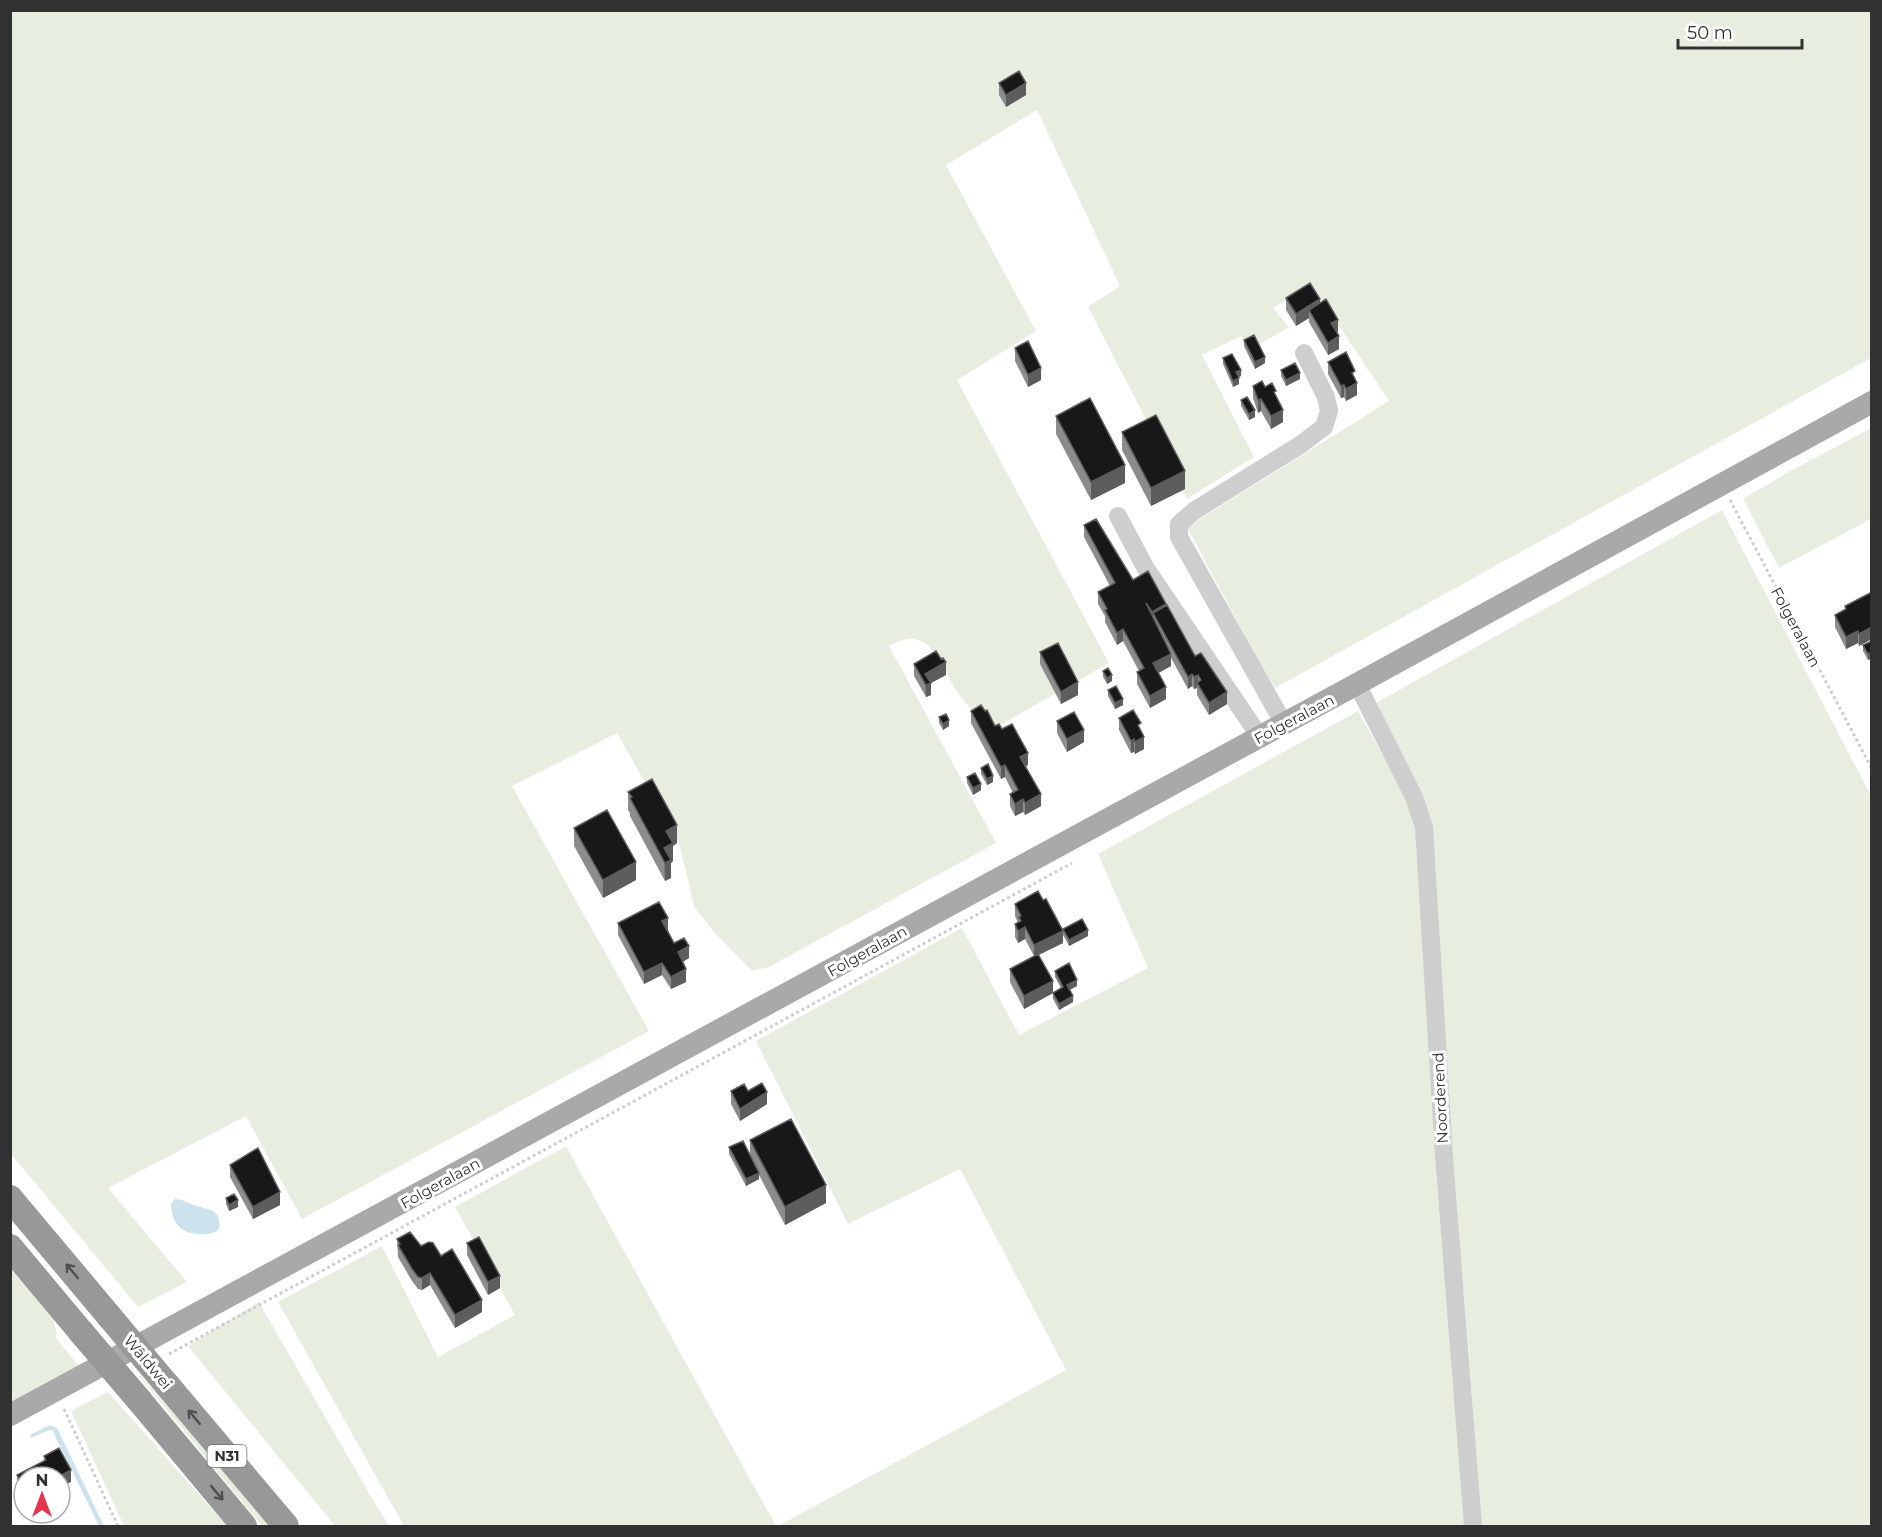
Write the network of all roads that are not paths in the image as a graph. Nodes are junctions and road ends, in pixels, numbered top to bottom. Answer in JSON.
{"nodes":[{"id":1,"x":1304,"y":352,"type":"dead end"},
{"id":2,"x":1872,"y":402,"type":"edge"},
{"id":3,"x":1118,"y":516,"type":"dead end"},
{"id":4,"x":1358,"y":684,"type":"junction"},
{"id":5,"x":1284,"y":724,"type":"junction"},
{"id":6,"x":1260,"y":737,"type":"junction"},
{"id":7,"x":10,"y":1198,"type":"edge"},
{"id":8,"x":10,"y":1247,"type":"edge"},
{"id":9,"x":10,"y":1415,"type":"edge"},
{"id":10,"x":244,"y":1527,"type":"edge"},
{"id":11,"x":286,"y":1527,"type":"edge"},
{"id":12,"x":1473,"y":1527,"type":"edge"}],
"edges":[{"from":1,"to":5,"type":"street"},
{"from":2,"to":4,"type":"main road","name":"Folgeralaan"},
{"from":3,"to":6,"type":"street"},
{"from":4,"to":5,"type":"main road","name":"Folgeralaan"},
{"from":4,"to":12,"type":"street","name":"Noorderend"},
{"from":5,"to":6,"type":"main road","name":"Folgeralaan"},
{"from":6,"to":9,"type":"main road","name":"Folgeralaan"},
{"from":11,"to":7,"type":"highway","name":"Wâldwei","number":"N31","one_way":true,"bridge":true},
{"from":8,"to":10,"type":"highway","number":"N31","one_way":true,"bridge":true}]}
